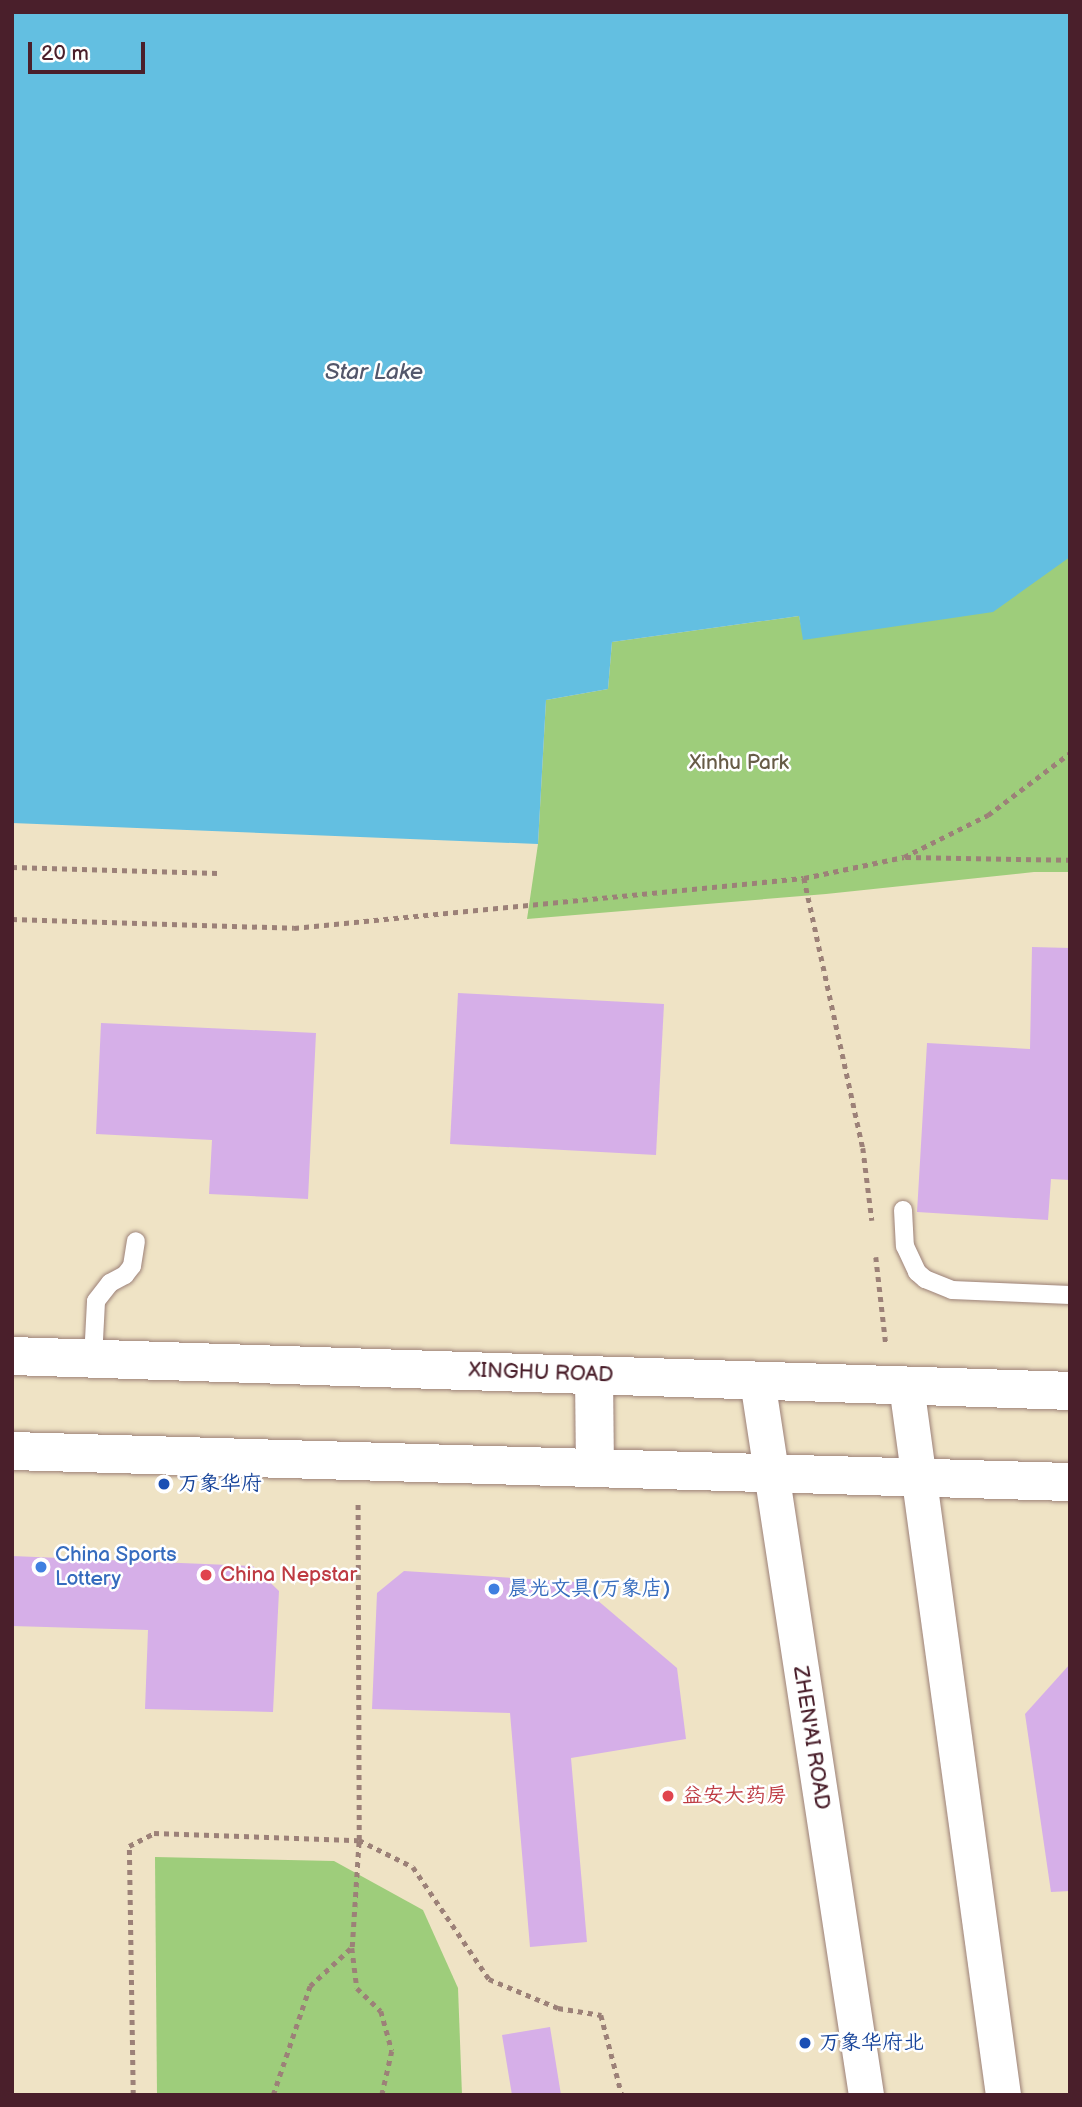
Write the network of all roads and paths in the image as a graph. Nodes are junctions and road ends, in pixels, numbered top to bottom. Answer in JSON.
{"nodes":[{"id":1,"x":1070,"y":753,"type":"edge"},
{"id":2,"x":904,"y":857,"type":"junction"},
{"id":3,"x":1070,"y":860,"type":"edge"},
{"id":4,"x":12,"y":867,"type":"edge"},
{"id":5,"x":218,"y":873,"type":"dead end"},
{"id":6,"x":804,"y":878,"type":"junction"},
{"id":7,"x":12,"y":919,"type":"edge"},
{"id":8,"x":902,"y":1210,"type":"dead end"},
{"id":9,"x":873,"y":1231,"type":"dead end"},
{"id":10,"x":136,"y":1241,"type":"dead end"},
{"id":11,"x":874,"y":1244,"type":"dead end"},
{"id":12,"x":1070,"y":1295,"type":"edge"},
{"id":13,"x":12,"y":1356,"type":"edge"},
{"id":14,"x":93,"y":1359,"type":"junction"},
{"id":15,"x":897,"y":1370,"type":"junction"},
{"id":16,"x":594,"y":1375,"type":"junction"},
{"id":17,"x":757,"y":1380,"type":"junction"},
{"id":18,"x":1070,"y":1391,"type":"edge"},
{"id":19,"x":12,"y":1451,"type":"edge"},
{"id":20,"x":359,"y":1461,"type":"junction"},
{"id":21,"x":595,"y":1468,"type":"junction"},
{"id":22,"x":771,"y":1473,"type":"junction"},
{"id":23,"x":918,"y":1477,"type":"junction"},
{"id":24,"x":1070,"y":1482,"type":"edge"},
{"id":25,"x":359,"y":1840,"type":"junction"},
{"id":26,"x":352,"y":1947,"type":"junction"},
{"id":27,"x":133,"y":2095,"type":"edge"},
{"id":28,"x":273,"y":2095,"type":"edge"},
{"id":29,"x":382,"y":2095,"type":"edge"},
{"id":30,"x":622,"y":2095,"type":"edge"},
{"id":31,"x":866,"y":2095,"type":"edge"},
{"id":32,"x":1003,"y":2095,"type":"edge"}],
"edges":[{"from":1,"to":2,"type":"path"},
{"from":2,"to":3,"type":"path"},
{"from":2,"to":6,"type":"path"},
{"from":4,"to":5,"type":"path"},
{"from":6,"to":7,"type":"path"},
{"from":6,"to":9,"type":"path"},
{"from":8,"to":12,"type":"lane"},
{"from":10,"to":14,"type":"lane"},
{"from":11,"to":15,"type":"path"},
{"from":13,"to":14,"type":"street","name":"XINGHU ROAD"},
{"from":14,"to":16,"type":"street","name":"XINGHU ROAD"},
{"from":15,"to":17,"type":"street","name":"XINGHU ROAD"},
{"from":15,"to":18,"type":"street","name":"XINGHU ROAD"},
{"from":15,"to":23,"type":"street"},
{"from":16,"to":17,"type":"street","name":"XINGHU ROAD"},
{"from":16,"to":21,"type":"street"},
{"from":17,"to":22,"type":"street","name":"ZHEN'AI ROAD"},
{"from":19,"to":20,"type":"street"},
{"from":20,"to":21,"type":"street"},
{"from":20,"to":25,"type":"path"},
{"from":21,"to":22,"type":"street"},
{"from":22,"to":23,"type":"street"},
{"from":22,"to":31,"type":"street","name":"ZHEN'AI ROAD"},
{"from":23,"to":24,"type":"street"},
{"from":23,"to":32,"type":"street"},
{"from":25,"to":26,"type":"path"},
{"from":25,"to":27,"type":"path"},
{"from":25,"to":30,"type":"path"},
{"from":26,"to":28,"type":"path"},
{"from":26,"to":29,"type":"path"}]}
